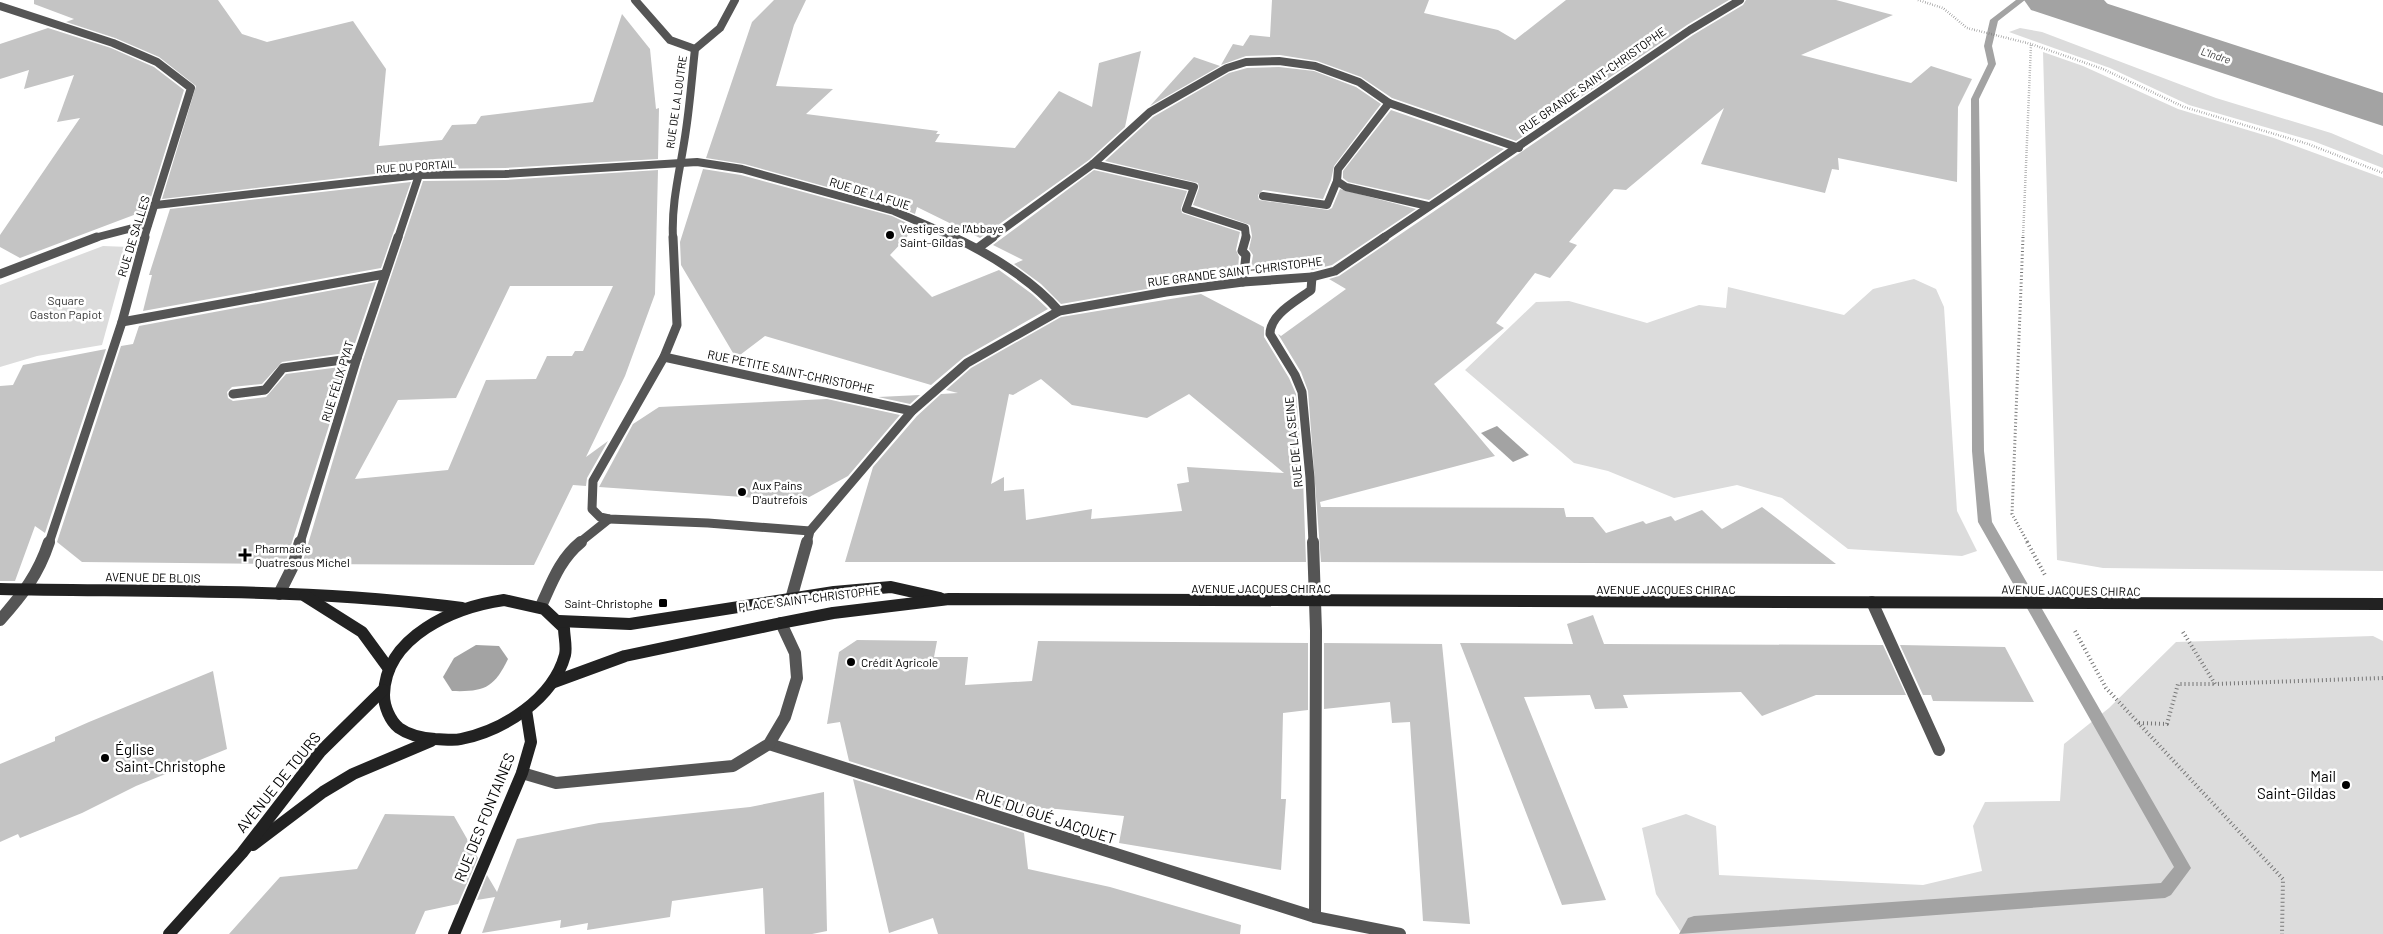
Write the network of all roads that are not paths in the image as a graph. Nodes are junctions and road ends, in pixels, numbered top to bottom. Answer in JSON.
{"nodes":[{"id":1,"x":635,"y":0,"type":"edge"},
{"id":2,"x":735,"y":0,"type":"edge"},
{"id":3,"x":1740,"y":0,"type":"edge"},
{"id":4,"x":0,"y":6,"type":"edge"},
{"id":5,"x":695,"y":49,"type":"junction"},
{"id":6,"x":1389,"y":102,"type":"junction"},
{"id":7,"x":1519,"y":148,"type":"junction"},
{"id":8,"x":679,"y":162,"type":"junction"},
{"id":9,"x":1093,"y":164,"type":"junction"},
{"id":10,"x":419,"y":175,"type":"junction"},
{"id":11,"x":1337,"y":181,"type":"junction"},
{"id":12,"x":1264,"y":196,"type":"dead end"},
{"id":13,"x":156,"y":205,"type":"junction"},
{"id":14,"x":1428,"y":206,"type":"junction"},
{"id":15,"x":148,"y":224,"type":"junction"},
{"id":16,"x":978,"y":248,"type":"junction"},
{"id":17,"x":0,"y":274,"type":"edge"},
{"id":18,"x":385,"y":274,"type":"junction"},
{"id":19,"x":1312,"y":277,"type":"junction"},
{"id":20,"x":1243,"y":282,"type":"junction"},
{"id":21,"x":1058,"y":311,"type":"junction"},
{"id":22,"x":122,"y":322,"type":"junction"},
{"id":23,"x":664,"y":357,"type":"junction"},
{"id":24,"x":357,"y":358,"type":"junction"},
{"id":25,"x":233,"y":394,"type":"dead end"},
{"id":26,"x":912,"y":411,"type":"junction"},
{"id":27,"x":609,"y":520,"type":"junction"},
{"id":28,"x":810,"y":531,"type":"junction"},
{"id":29,"x":0,"y":589,"type":"edge"},
{"id":30,"x":28,"y":589,"type":"junction"},
{"id":31,"x":278,"y":594,"type":"junction"},
{"id":32,"x":304,"y":595,"type":"junction"},
{"id":33,"x":791,"y":599,"type":"junction"},
{"id":34,"x":949,"y":599,"type":"junction"},
{"id":35,"x":1315,"y":602,"type":"junction"},
{"id":36,"x":1872,"y":602,"type":"junction"},
{"id":37,"x":2383,"y":604,"type":"edge"},
{"id":38,"x":541,"y":606,"type":"junction"},
{"id":39,"x":462,"y":608,"type":"junction"},
{"id":40,"x":0,"y":620,"type":"edge"},
{"id":41,"x":559,"y":621,"type":"junction"},
{"id":42,"x":781,"y":623,"type":"junction"},
{"id":43,"x":389,"y":669,"type":"junction"},
{"id":44,"x":554,"y":682,"type":"junction"},
{"id":45,"x":383,"y":690,"type":"junction"},
{"id":46,"x":526,"y":710,"type":"junction"},
{"id":47,"x":431,"y":740,"type":"junction"},
{"id":48,"x":769,"y":744,"type":"junction"},
{"id":49,"x":1939,"y":750,"type":"dead end"},
{"id":50,"x":522,"y":773,"type":"junction"},
{"id":51,"x":242,"y":853,"type":"junction"},
{"id":52,"x":1315,"y":917,"type":"junction"},
{"id":53,"x":169,"y":934,"type":"edge"},
{"id":54,"x":454,"y":934,"type":"edge"},
{"id":55,"x":1400,"y":934,"type":"edge"}],
"edges":[{"from":1,"to":5,"type":"street"},
{"from":2,"to":5,"type":"street","name":"RUE DE LA LOUTRE"},
{"from":3,"to":7,"type":"street","name":"RUE GRANDE SAINT-CHRISTOPHE"},
{"from":4,"to":13,"type":"street","name":"RUE DE SALLES"},
{"from":5,"to":8,"type":"street","name":"RUE DE LA LOUTRE"},
{"from":6,"to":7,"type":"street"},
{"from":6,"to":9,"type":"street"},
{"from":6,"to":11,"type":"street"},
{"from":7,"to":14,"type":"street","name":"RUE GRANDE SAINT-CHRISTOPHE"},
{"from":8,"to":10,"type":"street","name":"RUE DU PORTAIL"},
{"from":8,"to":16,"type":"street","name":"RUE DE LA FUIE"},
{"from":8,"to":23,"type":"street"},
{"from":9,"to":16,"type":"street"},
{"from":9,"to":20,"type":"street"},
{"from":10,"to":13,"type":"street","name":"RUE DU PORTAIL"},
{"from":10,"to":18,"type":"street","name":"RUE FÉLIX PYAT"},
{"from":11,"to":12,"type":"street"},
{"from":11,"to":14,"type":"street"},
{"from":13,"to":15,"type":"street","name":"RUE DE SALLES"},
{"from":14,"to":19,"type":"street","name":"RUE GRANDE SAINT-CHRISTOPHE"},
{"from":15,"to":17,"type":"street"},
{"from":15,"to":22,"type":"street","name":"RUE DE SALLES"},
{"from":16,"to":21,"type":"street","name":"RUE DE LA FUIE"},
{"from":18,"to":22,"type":"street"},
{"from":18,"to":24,"type":"street","name":"RUE FÉLIX PYAT"},
{"from":19,"to":20,"type":"street","name":"RUE GRANDE SAINT-CHRISTOPHE"},
{"from":19,"to":35,"type":"street","name":"RUE DE LA SEINE"},
{"from":20,"to":21,"type":"street","name":"RUE GRANDE SAINT-CHRISTOPHE"},
{"from":21,"to":26,"type":"street","name":"RUE GRANDE SAINT-CHRISTOPHE"},
{"from":22,"to":30,"type":"street","name":"RUE DE SALLES"},
{"from":23,"to":26,"type":"street","name":"RUE PETITE SAINT-CHRISTOPHE"},
{"from":23,"to":27,"type":"street"},
{"from":24,"to":25,"type":"street"},
{"from":24,"to":31,"type":"street","name":"RUE FÉLIX PYAT"},
{"from":26,"to":28,"type":"street","name":"RUE GRANDE SAINT-CHRISTOPHE"},
{"from":27,"to":28,"type":"street"},
{"from":27,"to":38,"type":"street"},
{"from":28,"to":33,"type":"street","name":"RUE GRANDE SAINT-CHRISTOPHE"},
{"from":29,"to":30,"type":"main road","name":"AVENUE DE BLOIS"},
{"from":30,"to":31,"type":"main road","name":"AVENUE DE BLOIS"},
{"from":30,"to":40,"type":"street"},
{"from":31,"to":32,"type":"main road","name":"AVENUE DE BLOIS"},
{"from":32,"to":39,"type":"main road","name":"AVENUE DE BLOIS"},
{"from":32,"to":43,"type":"main road"},
{"from":33,"to":34,"type":"main road","name":"PLACE SAINT-CHRISTOPHE"},
{"from":33,"to":41,"type":"main road","name":"PLACE SAINT-CHRISTOPHE"},
{"from":34,"to":35,"type":"main road","name":"AVENUE JACQUES CHIRAC"},
{"from":34,"to":42,"type":"main road","name":"PLACE SAINT-CHRISTOPHE"},
{"from":35,"to":36,"type":"main road","name":"AVENUE JACQUES CHIRAC"},
{"from":35,"to":52,"type":"street"},
{"from":36,"to":37,"type":"main road","name":"AVENUE JACQUES CHIRAC"},
{"from":36,"to":49,"type":"street"},
{"from":38,"to":39,"type":"main road","name":"PLACE SAINT-CHRISTOPHE"},
{"from":38,"to":41,"type":"main road","name":"PLACE SAINT-CHRISTOPHE"},
{"from":39,"to":43,"type":"main road","name":"PLACE SAINT-CHRISTOPHE"},
{"from":41,"to":44,"type":"main road","name":"PLACE SAINT-CHRISTOPHE"},
{"from":42,"to":44,"type":"main road","name":"PLACE SAINT-CHRISTOPHE"},
{"from":42,"to":48,"type":"street","name":"PLACE SAINT-CHRISTOPHE"},
{"from":43,"to":45,"type":"main road","name":"PLACE SAINT-CHRISTOPHE"},
{"from":44,"to":46,"type":"main road","name":"PLACE SAINT-CHRISTOPHE"},
{"from":45,"to":47,"type":"main road","name":"PLACE SAINT-CHRISTOPHE"},
{"from":45,"to":51,"type":"main road","name":"AVENUE DE TOURS"},
{"from":46,"to":47,"type":"main road","name":"PLACE SAINT-CHRISTOPHE"},
{"from":46,"to":50,"type":"main road","name":"RUE DES FONTAINES"},
{"from":47,"to":51,"type":"main road","name":"AVENUE DE TOURS"},
{"from":48,"to":50,"type":"street","name":"PLACE SAINT-CHRISTOPHE"},
{"from":48,"to":52,"type":"street","name":"RUE DU GUÉ JACQUET"},
{"from":50,"to":54,"type":"main road","name":"RUE DES FONTAINES"},
{"from":51,"to":53,"type":"main road","name":"AVENUE DE TOURS"},
{"from":52,"to":55,"type":"street","name":"RUE DU GUÉ JACQUET"}]}
